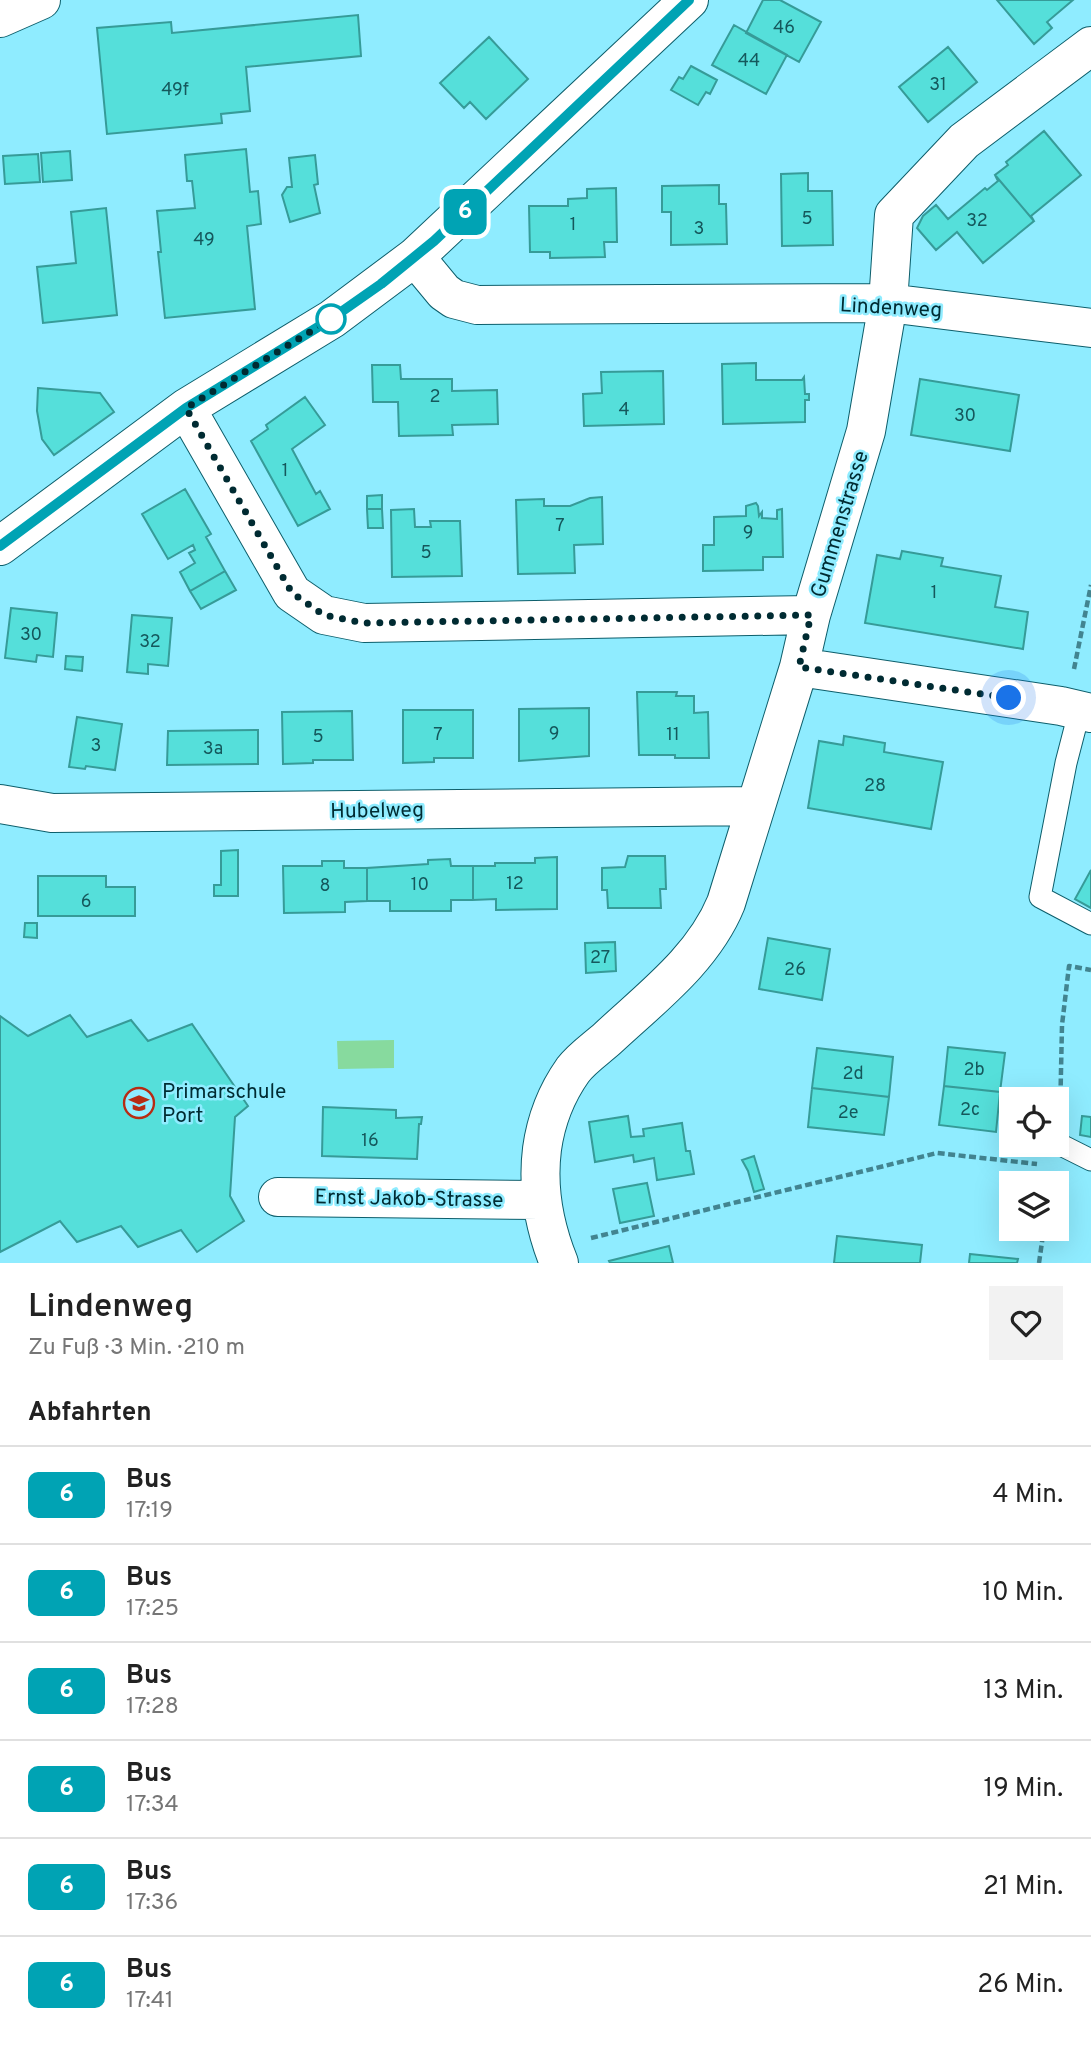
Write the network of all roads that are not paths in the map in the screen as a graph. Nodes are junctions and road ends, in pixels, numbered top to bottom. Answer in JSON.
{"nodes":[{"id":1,"x":41,"y":0,"type":"edge"},
{"id":2,"x":689,"y":0,"type":"edge"},
{"id":3,"x":0,"y":18,"type":"edge"},
{"id":4,"x":1091,"y":46,"type":"edge"},
{"id":5,"x":415,"y":257,"type":"junction"},
{"id":6,"x":888,"y":303,"type":"junction"},
{"id":7,"x":1088,"y":317,"type":"edge"},
{"id":8,"x":186,"y":408,"type":"junction"},
{"id":9,"x":0,"y":545,"type":"edge"},
{"id":10,"x":811,"y":615,"type":"junction"},
{"id":11,"x":799,"y":667,"type":"junction"},
{"id":12,"x":1077,"y":710,"type":"edge"},
{"id":13,"x":0,"y":804,"type":"edge"},
{"id":14,"x":755,"y":806,"type":"junction"},
{"id":15,"x":1091,"y":924,"type":"edge"},
{"id":16,"x":1069,"y":1148,"type":"edge"},
{"id":17,"x":1091,"y":1160,"type":"edge"},
{"id":18,"x":278,"y":1197,"type":"dead end"},
{"id":19,"x":540,"y":1200,"type":"junction"},
{"id":20,"x":559,"y":1263,"type":"edge"}],
"edges":[{"from":1,"to":3,"type":"street"},
{"from":2,"to":5,"type":"street"},
{"from":4,"to":6,"type":"street","name":"Gummenstrasse"},
{"from":5,"to":6,"type":"street","name":"Lindenweg"},
{"from":5,"to":8,"type":"street"},
{"from":6,"to":7,"type":"street","name":"Lindenweg"},
{"from":6,"to":10,"type":"street","name":"Gummenstrasse"},
{"from":8,"to":9,"type":"street"},
{"from":8,"to":10,"type":"street"},
{"from":10,"to":11,"type":"street","name":"Gummenstrasse"},
{"from":11,"to":12,"type":"street"},
{"from":11,"to":14,"type":"street","name":"Gummenstrasse"},
{"from":12,"to":15,"type":"lane"},
{"from":13,"to":14,"type":"street","name":"Hubelweg"},
{"from":14,"to":19,"type":"street","name":"Gummenstrasse"},
{"from":16,"to":17,"type":"lane"},
{"from":18,"to":19,"type":"street","name":"Ernst Jakob-Strasse"},
{"from":19,"to":20,"type":"street","name":"Gummenstrasse"}]}
